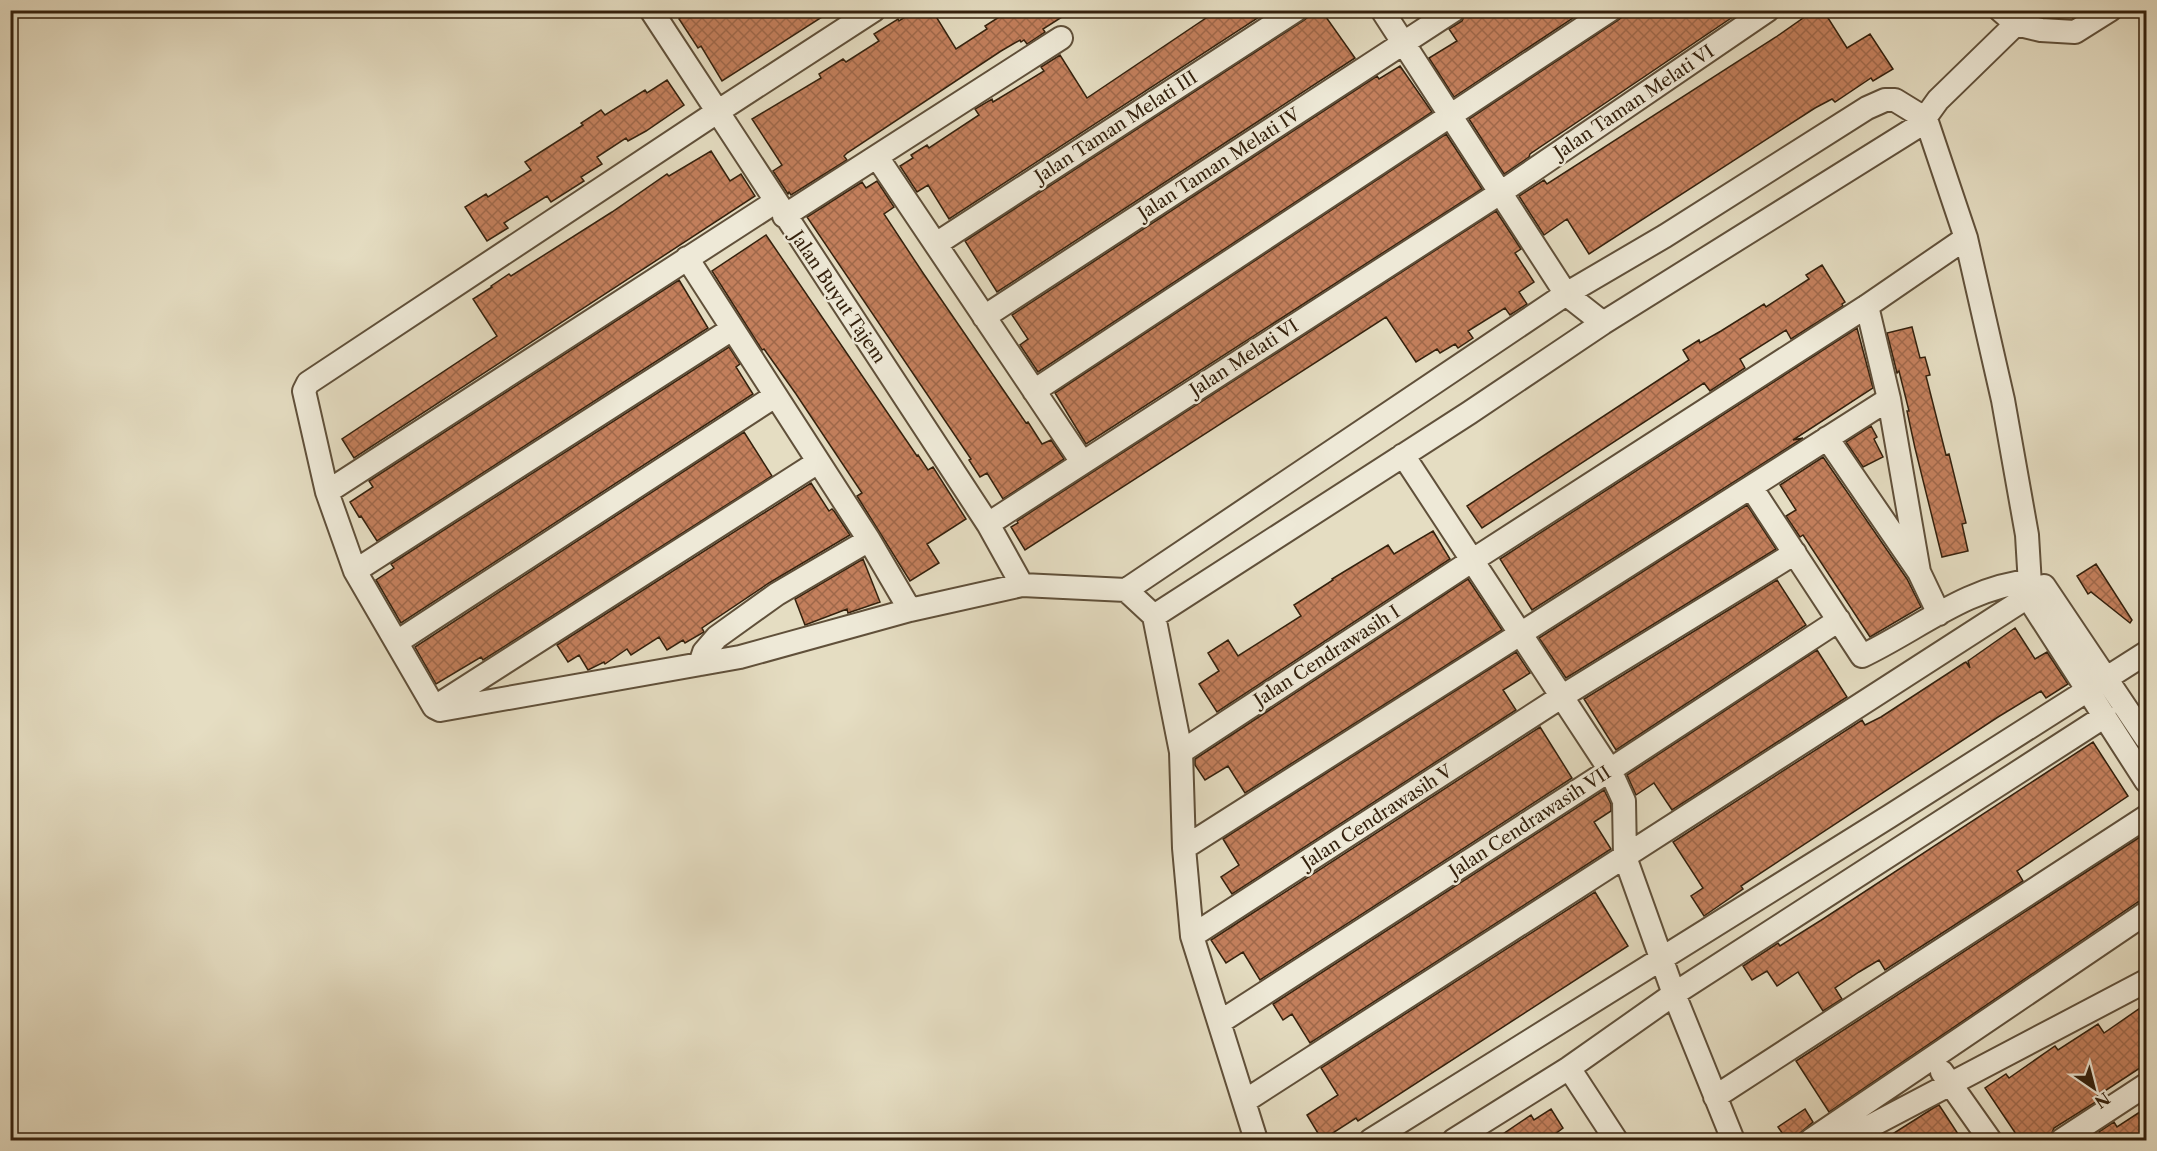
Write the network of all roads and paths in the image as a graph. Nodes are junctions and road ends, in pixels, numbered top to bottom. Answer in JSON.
{"nodes":[{"id":1,"x":874,"y":10,"type":"edge"},
{"id":2,"x":1296,"y":10,"type":"edge"},
{"id":3,"x":1382,"y":10,"type":"edge"},
{"id":4,"x":1454,"y":10,"type":"edge"},
{"id":5,"x":1610,"y":10,"type":"edge"},
{"id":6,"x":1768,"y":10,"type":"edge"},
{"id":7,"x":2110,"y":10,"type":"edge"},
{"id":8,"x":654,"y":12,"type":"edge"},
{"id":9,"x":2008,"y":17,"type":"edge"},
{"id":10,"x":1061,"y":38,"type":"dead end"},
{"id":11,"x":1403,"y":44,"type":"junction"},
{"id":12,"x":717,"y":112,"type":"junction"},
{"id":13,"x":1451,"y":116,"type":"junction"},
{"id":14,"x":1926,"y":119,"type":"junction"},
{"id":15,"x":877,"y":157,"type":"junction"},
{"id":16,"x":1500,"y":193,"type":"junction"},
{"id":17,"x":780,"y":209,"type":"junction"},
{"id":18,"x":1966,"y":238,"type":"junction"},
{"id":19,"x":936,"y":244,"type":"junction"},
{"id":20,"x":687,"y":258,"type":"junction"},
{"id":21,"x":1566,"y":294,"type":"junction"},
{"id":22,"x":1867,"y":306,"type":"junction"},
{"id":23,"x":984,"y":317,"type":"junction"},
{"id":24,"x":1603,"y":323,"type":"junction"},
{"id":25,"x":732,"y":329,"type":"junction"},
{"id":26,"x":1034,"y":391,"type":"junction"},
{"id":27,"x":775,"y":396,"type":"junction"},
{"id":28,"x":1889,"y":399,"type":"junction"},
{"id":29,"x":1827,"y":438,"type":"junction"},
{"id":30,"x":1403,"y":455,"type":"junction"},
{"id":31,"x":818,"y":462,"type":"junction"},
{"id":32,"x":1082,"y":462,"type":"junction"},
{"id":33,"x":1751,"y":487,"type":"junction"},
{"id":34,"x":327,"y":492,"type":"junction"},
{"id":35,"x":988,"y":524,"type":"junction"},
{"id":36,"x":869,"y":540,"type":"junction"},
{"id":37,"x":1795,"y":553,"type":"junction"},
{"id":38,"x":1473,"y":561,"type":"junction"},
{"id":39,"x":355,"y":571,"type":"junction"},
{"id":40,"x":1919,"y":572,"type":"junction"},
{"id":41,"x":1022,"y":585,"type":"junction"},
{"id":42,"x":2033,"y":587,"type":"junction"},
{"id":43,"x":1126,"y":590,"type":"junction"},
{"id":44,"x":910,"y":610,"type":"junction"},
{"id":45,"x":1939,"y":614,"type":"junction"},
{"id":46,"x":1154,"y":616,"type":"junction"},
{"id":47,"x":1839,"y":620,"type":"junction"},
{"id":48,"x":1521,"y":634,"type":"junction"},
{"id":49,"x":397,"y":642,"type":"junction"},
{"id":50,"x":2146,"y":653,"type":"edge"},
{"id":51,"x":700,"y":664,"type":"junction"},
{"id":52,"x":2096,"y":685,"type":"junction"},
{"id":53,"x":1561,"y":697,"type":"junction"},
{"id":54,"x":434,"y":707,"type":"junction"},
{"id":55,"x":2104,"y":716,"type":"junction"},
{"id":56,"x":2146,"y":738,"type":"edge"},
{"id":57,"x":1181,"y":752,"type":"junction"},
{"id":58,"x":1610,"y":770,"type":"junction"},
{"id":59,"x":2146,"y":781,"type":"edge"},
{"id":60,"x":1890,"y":816,"type":"junction"},
{"id":61,"x":2146,"y":817,"type":"edge"},
{"id":62,"x":1907,"y":843,"type":"junction"},
{"id":63,"x":1184,"y":848,"type":"junction"},
{"id":64,"x":1625,"y":857,"type":"junction"},
{"id":65,"x":2146,"y":913,"type":"edge"},
{"id":66,"x":1192,"y":936,"type":"junction"},
{"id":67,"x":1663,"y":958,"type":"junction"},
{"id":68,"x":2146,"y":981,"type":"edge"},
{"id":69,"x":1674,"y":994,"type":"junction"},
{"id":70,"x":1220,"y":1022,"type":"junction"},
{"id":71,"x":1932,"y":1059,"type":"junction"},
{"id":72,"x":1569,"y":1068,"type":"junction"},
{"id":73,"x":1951,"y":1084,"type":"junction"},
{"id":74,"x":2146,"y":1085,"type":"edge"},
{"id":75,"x":1715,"y":1097,"type":"junction"},
{"id":76,"x":1245,"y":1101,"type":"junction"},
{"id":77,"x":1851,"y":1133,"type":"edge"},
{"id":78,"x":1256,"y":1140,"type":"edge"},
{"id":79,"x":1371,"y":1140,"type":"edge"},
{"id":80,"x":1454,"y":1140,"type":"edge"},
{"id":81,"x":1616,"y":1140,"type":"edge"},
{"id":82,"x":1733,"y":1140,"type":"edge"},
{"id":83,"x":1811,"y":1140,"type":"edge"},
{"id":84,"x":1990,"y":1140,"type":"edge"},
{"id":85,"x":2062,"y":1140,"type":"edge"}],
"edges":[{"from":1,"to":12,"type":"street"},
{"from":2,"to":19,"type":"street","name":"Jalan Taman Melati III"},
{"from":3,"to":11,"type":"street"},
{"from":4,"to":11,"type":"street","name":"Jalan Taman Melati IV"},
{"from":5,"to":13,"type":"street"},
{"from":6,"to":16,"type":"street","name":"Jalan Taman Melati VI"},
{"from":7,"to":9,"type":"street"},
{"from":8,"to":12,"type":"street","name":"Jalan Buyut Tajem"},
{"from":9,"to":14,"type":"street"},
{"from":10,"to":15,"type":"street"},
{"from":11,"to":13,"type":"street"},
{"from":11,"to":23,"type":"street","name":"Jalan Taman Melati IV"},
{"from":12,"to":17,"type":"street","name":"Jalan Buyut Tajem"},
{"from":12,"to":34,"type":"street"},
{"from":13,"to":16,"type":"street"},
{"from":13,"to":26,"type":"street"},
{"from":14,"to":18,"type":"street"},
{"from":14,"to":21,"type":"street"},
{"from":14,"to":24,"type":"street"},
{"from":15,"to":17,"type":"street"},
{"from":15,"to":19,"type":"street"},
{"from":16,"to":21,"type":"street"},
{"from":16,"to":32,"type":"street","name":"Jalan Melati VI"},
{"from":17,"to":20,"type":"street"},
{"from":17,"to":35,"type":"street","name":"Jalan Buyut Tajem"},
{"from":18,"to":22,"type":"street","name":"Jalan Cendrawasih I"},
{"from":18,"to":42,"type":"street"},
{"from":19,"to":23,"type":"street"},
{"from":20,"to":25,"type":"street"},
{"from":20,"to":34,"type":"street"},
{"from":21,"to":24,"type":"street"},
{"from":21,"to":43,"type":"street"},
{"from":22,"to":28,"type":"street"},
{"from":22,"to":38,"type":"street","name":"Jalan Cendrawasih I"},
{"from":23,"to":26,"type":"street"},
{"from":24,"to":30,"type":"street"},
{"from":25,"to":27,"type":"street"},
{"from":25,"to":39,"type":"street"},
{"from":26,"to":32,"type":"street"},
{"from":27,"to":31,"type":"street"},
{"from":27,"to":49,"type":"street"},
{"from":28,"to":29,"type":"street"},
{"from":28,"to":40,"type":"street"},
{"from":29,"to":33,"type":"street"},
{"from":29,"to":40,"type":"street"},
{"from":30,"to":38,"type":"street"},
{"from":30,"to":46,"type":"street"},
{"from":31,"to":36,"type":"street"},
{"from":31,"to":54,"type":"street"},
{"from":32,"to":35,"type":"street","name":"Jalan Melati VI"},
{"from":33,"to":37,"type":"street"},
{"from":33,"to":48,"type":"street"},
{"from":34,"to":39,"type":"street"},
{"from":35,"to":41,"type":"street","name":"Jalan Buyut Tajem"},
{"from":36,"to":44,"type":"street"},
{"from":36,"to":51,"type":"street"},
{"from":37,"to":47,"type":"street"},
{"from":37,"to":53,"type":"street","name":"Jalan Cendrawasih V"},
{"from":38,"to":48,"type":"street"},
{"from":38,"to":57,"type":"street","name":"Jalan Cendrawasih I"},
{"from":39,"to":49,"type":"street"},
{"from":40,"to":45,"type":"street"},
{"from":41,"to":43,"type":"street"},
{"from":41,"to":44,"type":"street"},
{"from":42,"to":45,"type":"street"},
{"from":42,"to":52,"type":"street"},
{"from":42,"to":64,"type":"street"},
{"from":43,"to":46,"type":"street"},
{"from":44,"to":51,"type":"street"},
{"from":45,"to":47,"type":"street"},
{"from":46,"to":57,"type":"street"},
{"from":47,"to":58,"type":"street","name":"Jalan Cendrawasih VII"},
{"from":48,"to":53,"type":"street"},
{"from":48,"to":63,"type":"street"},
{"from":49,"to":54,"type":"street"},
{"from":50,"to":52,"type":"street"},
{"from":51,"to":54,"type":"street"},
{"from":52,"to":55,"type":"street"},
{"from":52,"to":56,"type":"street"},
{"from":52,"to":60,"type":"street"},
{"from":53,"to":58,"type":"street"},
{"from":53,"to":66,"type":"street","name":"Jalan Cendrawasih V"},
{"from":55,"to":59,"type":"street"},
{"from":55,"to":62,"type":"street"},
{"from":57,"to":63,"type":"street"},
{"from":58,"to":64,"type":"street"},
{"from":58,"to":70,"type":"street","name":"Jalan Cendrawasih VII"},
{"from":60,"to":62,"type":"street"},
{"from":60,"to":67,"type":"street"},
{"from":61,"to":75,"type":"street"},
{"from":62,"to":69,"type":"street"},
{"from":63,"to":66,"type":"street"},
{"from":64,"to":67,"type":"street"},
{"from":64,"to":76,"type":"street"},
{"from":65,"to":71,"type":"street"},
{"from":66,"to":70,"type":"street"},
{"from":67,"to":69,"type":"street"},
{"from":67,"to":79,"type":"street"},
{"from":68,"to":73,"type":"street"},
{"from":69,"to":72,"type":"street"},
{"from":69,"to":75,"type":"street"},
{"from":70,"to":76,"type":"street"},
{"from":71,"to":73,"type":"street"},
{"from":71,"to":77,"type":"street"},
{"from":72,"to":80,"type":"street"},
{"from":72,"to":81,"type":"street"},
{"from":73,"to":77,"type":"street"},
{"from":73,"to":84,"type":"street"},
{"from":74,"to":85,"type":"street"},
{"from":75,"to":82,"type":"street"},
{"from":76,"to":78,"type":"street"},
{"from":77,"to":83,"type":"street"}]}
